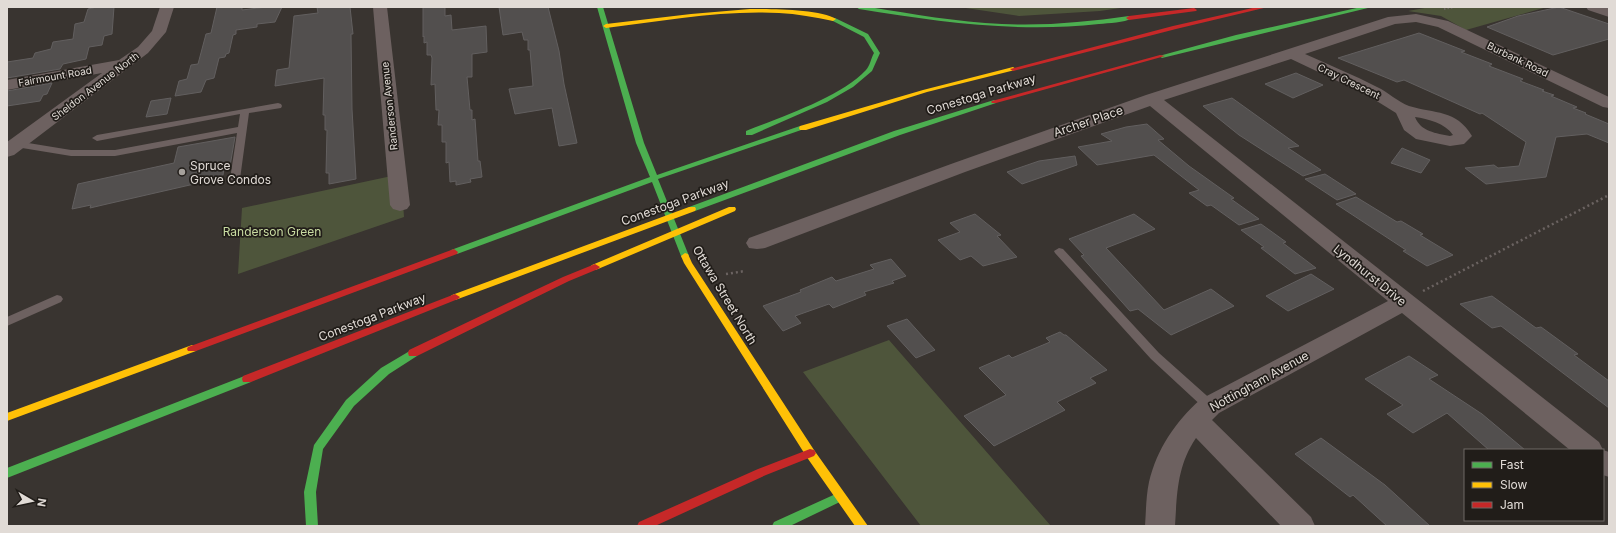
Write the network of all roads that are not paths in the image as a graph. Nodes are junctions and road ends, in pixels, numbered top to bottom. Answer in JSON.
{"nodes":[{"id":1,"x":167,"y":7,"type":"edge"},
{"id":2,"x":380,"y":7,"type":"edge"},
{"id":3,"x":859,"y":7,"type":"edge"},
{"id":4,"x":1229,"y":7,"type":"edge"},
{"id":5,"x":1265,"y":7,"type":"edge"},
{"id":6,"x":1369,"y":7,"type":"edge"},
{"id":7,"x":1593,"y":7,"type":"edge"},
{"id":8,"x":604,"y":12,"type":"edge"},
{"id":9,"x":1609,"y":13,"type":"edge"},
{"id":10,"x":1431,"y":15,"type":"joint"},
{"id":11,"x":606,"y":26,"type":"junction"},
{"id":12,"x":1293,"y":54,"type":"junction"},
{"id":13,"x":128,"y":63,"type":"junction"},
{"id":14,"x":7,"y":85,"type":"edge"},
{"id":15,"x":1152,"y":99,"type":"junction"},
{"id":16,"x":1609,"y":103,"type":"edge"},
{"id":17,"x":278,"y":106,"type":"dead end"},
{"id":18,"x":1403,"y":110,"type":"dead end"},
{"id":19,"x":245,"y":112,"type":"junction"},
{"id":20,"x":155,"y":128,"type":"junction"},
{"id":21,"x":242,"y":129,"type":"junction"},
{"id":22,"x":897,"y":133,"type":"junction"},
{"id":23,"x":97,"y":138,"type":"dead end"},
{"id":24,"x":149,"y":146,"type":"junction"},
{"id":25,"x":12,"y":148,"type":"edge"},
{"id":26,"x":678,"y":169,"type":"junction"},
{"id":27,"x":818,"y":172,"type":"dead end"},
{"id":28,"x":235,"y":179,"type":"dead end"},
{"id":29,"x":400,"y":205,"type":"dead end"},
{"id":30,"x":739,"y":206,"type":"dead end"},
{"id":31,"x":757,"y":243,"type":"dead end"},
{"id":32,"x":1059,"y":251,"type":"dead end"},
{"id":33,"x":57,"y":299,"type":"dead end"},
{"id":34,"x":1404,"y":302,"type":"junction"},
{"id":35,"x":7,"y":322,"type":"edge"},
{"id":36,"x":1203,"y":413,"type":"junction"},
{"id":37,"x":7,"y":417,"type":"edge"},
{"id":38,"x":1588,"y":449,"type":"edge"},
{"id":39,"x":810,"y":453,"type":"junction"},
{"id":40,"x":7,"y":473,"type":"edge"},
{"id":41,"x":840,"y":497,"type":"junction"},
{"id":42,"x":312,"y":526,"type":"edge"},
{"id":43,"x":643,"y":526,"type":"edge"},
{"id":44,"x":778,"y":526,"type":"edge"},
{"id":45,"x":862,"y":526,"type":"edge"},
{"id":46,"x":1160,"y":526,"type":"edge"},
{"id":47,"x":1300,"y":526,"type":"edge"}],
"edges":[{"from":1,"to":13,"type":"street","name":"Sheldon Avenue North"},
{"from":2,"to":29,"type":"street","name":"Randerson Avenue"},
{"from":3,"to":4,"type":"main road"},
{"from":5,"to":26,"type":"main road","name":"Conestoga Parkway"},
{"from":6,"to":22,"type":"main road","name":"Conestoga Parkway"},
{"from":7,"to":9,"type":"street"},
{"from":8,"to":11,"type":"main road","name":"Ottawa Street North"},
{"from":10,"to":12,"type":"street","name":"Archer Place"},
{"from":10,"to":16,"type":"street","name":"Burbank Road"},
{"from":11,"to":26,"type":"main road"},
{"from":11,"to":39,"type":"main road","name":"Ottawa Street North"},
{"from":12,"to":15,"type":"street","name":"Archer Place"},
{"from":12,"to":18,"type":"street","name":"Cray Crescent"},
{"from":13,"to":14,"type":"street","name":"Fairmount Road"},
{"from":13,"to":25,"type":"street","name":"Sheldon Avenue North"},
{"from":15,"to":31,"type":"street","name":"Archer Place"},
{"from":15,"to":34,"type":"street","name":"Lyndhurst Drive"},
{"from":17,"to":19,"type":"lane"},
{"from":19,"to":20,"type":"lane"},
{"from":19,"to":21,"type":"lane"},
{"from":20,"to":23,"type":"lane"},
{"from":20,"to":24,"type":"lane"},
{"from":21,"to":24,"type":"lane"},
{"from":21,"to":28,"type":"lane"},
{"from":22,"to":27,"type":"main road"},
{"from":22,"to":40,"type":"main road","name":"Conestoga Parkway"},
{"from":24,"to":25,"type":"lane"},
{"from":26,"to":37,"type":"main road","name":"Conestoga Parkway"},
{"from":30,"to":42,"type":"main road"},
{"from":32,"to":36,"type":"lane"},
{"from":33,"to":35,"type":"lane"},
{"from":34,"to":36,"type":"street","name":"Nottingham Avenue"},
{"from":34,"to":38,"type":"street","name":"Lyndhurst Drive"},
{"from":36,"to":46,"type":"street","name":"Nottingham Avenue"},
{"from":36,"to":47,"type":"street"},
{"from":39,"to":41,"type":"main road","name":"Ottawa Street North"},
{"from":39,"to":43,"type":"main road"},
{"from":41,"to":44,"type":"main road"},
{"from":41,"to":45,"type":"main road","name":"Ottawa Street North"}]}
